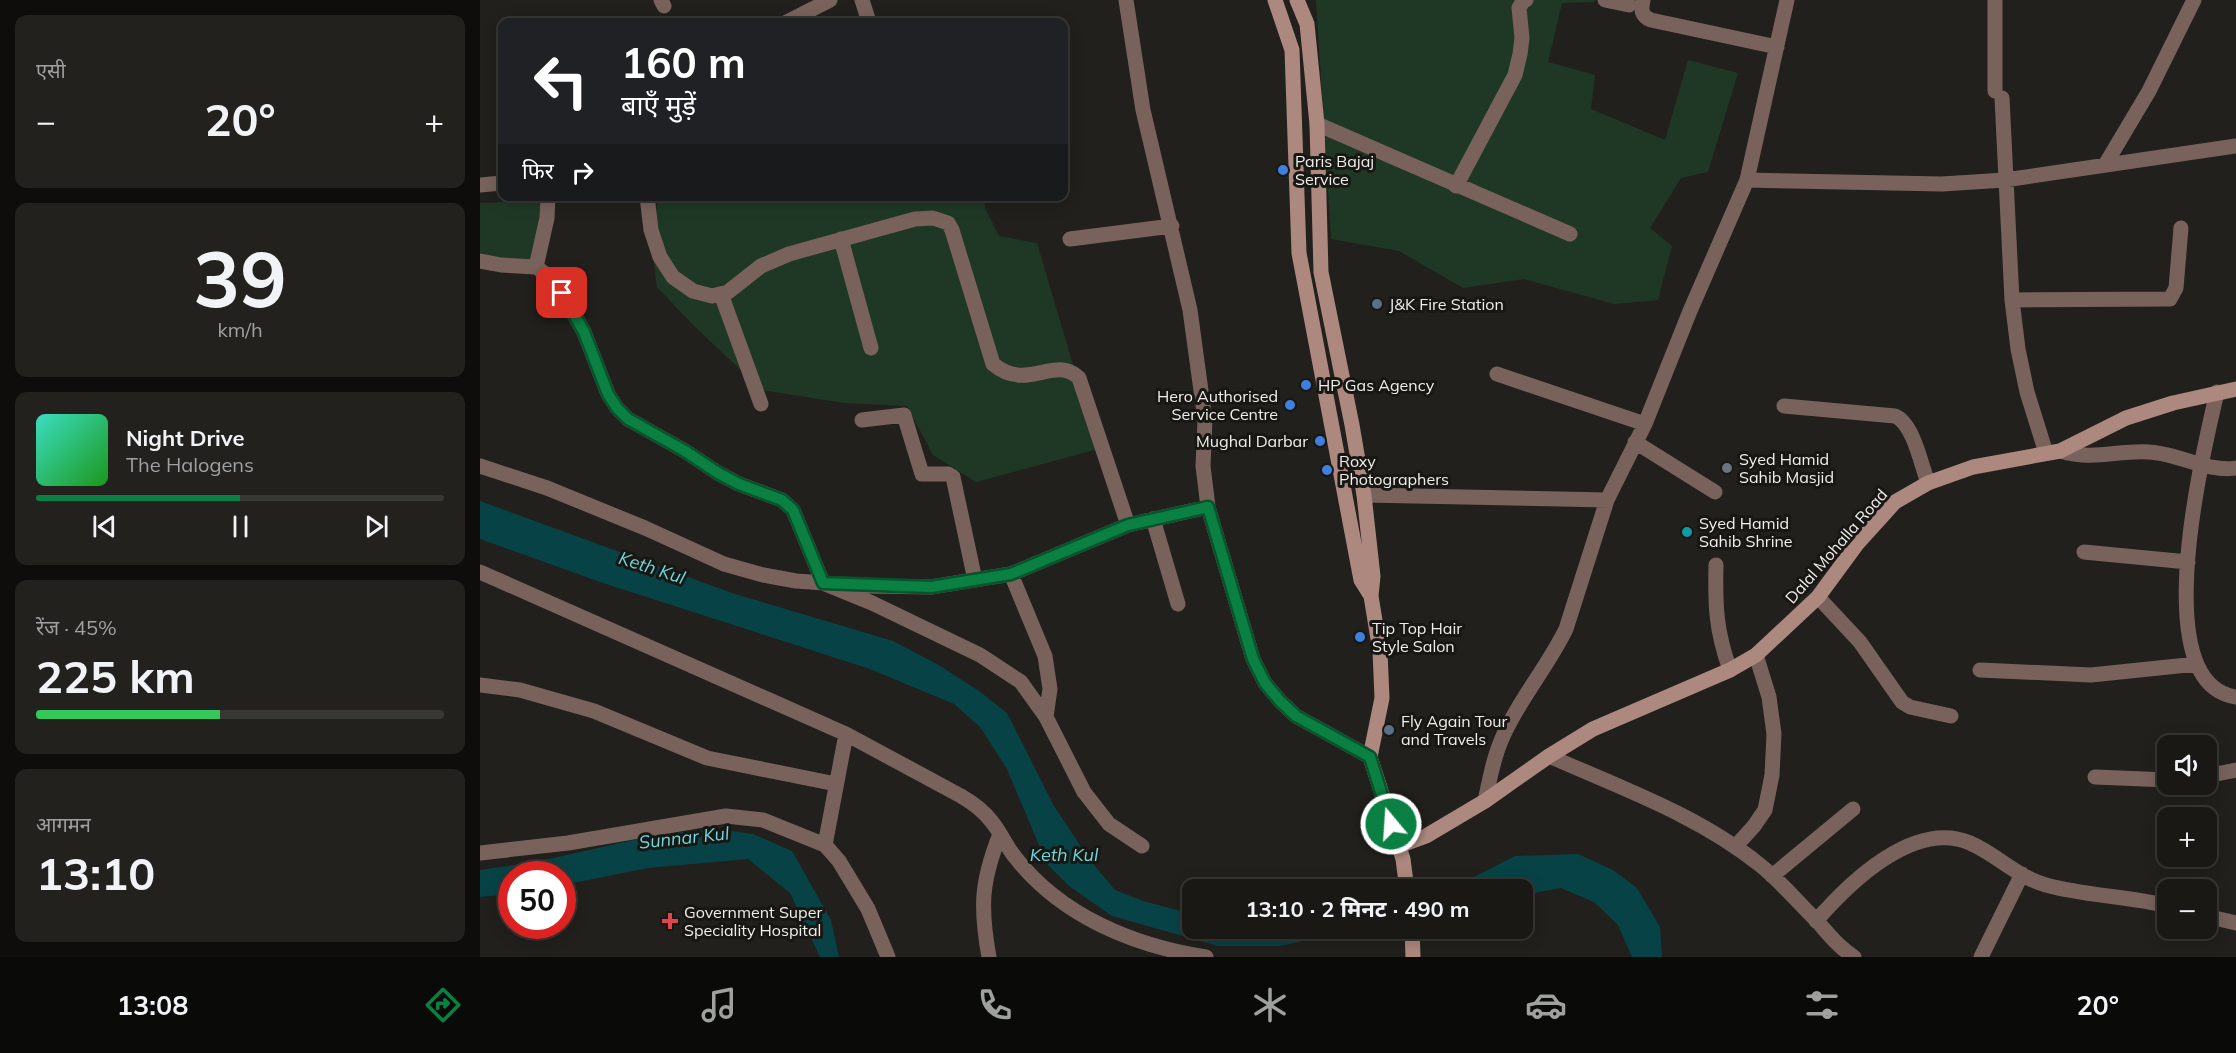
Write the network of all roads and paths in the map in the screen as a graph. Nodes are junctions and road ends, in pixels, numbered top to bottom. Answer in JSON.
{"nodes":[{"id":1,"x":830,"y":0,"type":"edge"},
{"id":2,"x":862,"y":0,"type":"edge"},
{"id":3,"x":1126,"y":0,"type":"edge"},
{"id":4,"x":1275,"y":0,"type":"edge"},
{"id":5,"x":1297,"y":0,"type":"edge"},
{"id":6,"x":1526,"y":0,"type":"edge"},
{"id":7,"x":1605,"y":0,"type":"edge"},
{"id":8,"x":1787,"y":0,"type":"edge"},
{"id":9,"x":1995,"y":0,"type":"edge"},
{"id":10,"x":2194,"y":0,"type":"edge"},
{"id":11,"x":1636,"y":3,"type":"edge"},
{"id":12,"x":795,"y":18,"type":"edge"},
{"id":13,"x":868,"y":18,"type":"edge"},
{"id":14,"x":1777,"y":47,"type":"junction"},
{"id":15,"x":1317,"y":124,"type":"junction"},
{"id":16,"x":2236,"y":146,"type":"edge"},
{"id":17,"x":2105,"y":165,"type":"junction"},
{"id":18,"x":1747,"y":180,"type":"junction"},
{"id":19,"x":2005,"y":180,"type":"junction"},
{"id":20,"x":498,"y":183,"type":"edge"},
{"id":21,"x":480,"y":185,"type":"edge"},
{"id":22,"x":1456,"y":186,"type":"junction"},
{"id":23,"x":548,"y":201,"type":"edge"},
{"id":24,"x":648,"y":201,"type":"edge"},
{"id":25,"x":1172,"y":226,"type":"junction"},
{"id":26,"x":2181,"y":228,"type":"dead end"},
{"id":27,"x":1570,"y":234,"type":"dead end"},
{"id":28,"x":841,"y":239,"type":"junction"},
{"id":29,"x":1070,"y":239,"type":"dead end"},
{"id":30,"x":480,"y":261,"type":"edge"},
{"id":31,"x":536,"y":267,"type":"junction"},
{"id":32,"x":722,"y":294,"type":"junction"},
{"id":33,"x":2012,"y":300,"type":"junction"},
{"id":34,"x":871,"y":348,"type":"dead end"},
{"id":35,"x":1497,"y":374,"type":"dead end"},
{"id":36,"x":2236,"y":389,"type":"edge"},
{"id":37,"x":2217,"y":392,"type":"junction"},
{"id":38,"x":761,"y":404,"type":"dead end"},
{"id":39,"x":1784,"y":406,"type":"dead end"},
{"id":40,"x":862,"y":420,"type":"dead end"},
{"id":41,"x":1645,"y":424,"type":"junction"},
{"id":42,"x":1635,"y":442,"type":"junction"},
{"id":43,"x":2053,"y":452,"type":"junction"},
{"id":44,"x":2202,"y":463,"type":"junction"},
{"id":45,"x":480,"y":466,"type":"edge"},
{"id":46,"x":2236,"y":468,"type":"edge"},
{"id":47,"x":1928,"y":483,"type":"junction"},
{"id":48,"x":1714,"y":492,"type":"dead end"},
{"id":49,"x":1364,"y":495,"type":"junction"},
{"id":50,"x":1607,"y":500,"type":"junction"},
{"id":51,"x":1208,"y":507,"type":"junction"},
{"id":52,"x":1153,"y":519,"type":"junction"},
{"id":53,"x":1128,"y":525,"type":"junction"},
{"id":54,"x":2084,"y":552,"type":"dead end"},
{"id":55,"x":2188,"y":562,"type":"junction"},
{"id":56,"x":1716,"y":565,"type":"dead end"},
{"id":57,"x":480,"y":572,"type":"edge"},
{"id":58,"x":1011,"y":574,"type":"junction"},
{"id":59,"x":975,"y":580,"type":"junction"},
{"id":60,"x":823,"y":583,"type":"junction"},
{"id":61,"x":1371,"y":596,"type":"junction"},
{"id":62,"x":1818,"y":597,"type":"junction"},
{"id":63,"x":1178,"y":604,"type":"dead end"},
{"id":64,"x":1756,"y":655,"type":"junction"},
{"id":65,"x":2197,"y":664,"type":"junction"},
{"id":66,"x":1730,"y":670,"type":"junction"},
{"id":67,"x":1980,"y":670,"type":"dead end"},
{"id":68,"x":480,"y":685,"type":"edge"},
{"id":69,"x":2236,"y":697,"type":"edge"},
{"id":70,"x":1951,"y":716,"type":"dead end"},
{"id":71,"x":1046,"y":717,"type":"junction"},
{"id":72,"x":846,"y":734,"type":"junction"},
{"id":73,"x":1549,"y":756,"type":"junction"},
{"id":74,"x":1370,"y":757,"type":"junction"},
{"id":75,"x":2236,"y":770,"type":"edge"},
{"id":76,"x":2217,"y":774,"type":"edge"},
{"id":77,"x":2095,"y":777,"type":"dead end"},
{"id":78,"x":2157,"y":780,"type":"edge"},
{"id":79,"x":836,"y":784,"type":"junction"},
{"id":80,"x":1485,"y":801,"type":"junction"},
{"id":81,"x":1853,"y":809,"type":"dead end"},
{"id":82,"x":1000,"y":834,"type":"junction"},
{"id":83,"x":825,"y":845,"type":"junction"},
{"id":84,"x":1142,"y":846,"type":"dead end"},
{"id":85,"x":1735,"y":847,"type":"junction"},
{"id":86,"x":480,"y":852,"type":"edge"},
{"id":87,"x":1401,"y":852,"type":"junction"},
{"id":88,"x":2022,"y":874,"type":"junction"},
{"id":89,"x":1772,"y":876,"type":"junction"},
{"id":90,"x":1405,"y":879,"type":"edge"},
{"id":91,"x":2157,"y":904,"type":"edge"},
{"id":92,"x":2217,"y":919,"type":"edge"},
{"id":93,"x":1816,"y":921,"type":"junction"},
{"id":94,"x":2236,"y":923,"type":"edge"},
{"id":95,"x":1412,"y":939,"type":"edge"},
{"id":96,"x":1850,"y":956,"type":"edge"},
{"id":97,"x":888,"y":957,"type":"edge"},
{"id":98,"x":989,"y":957,"type":"edge"},
{"id":99,"x":1206,"y":957,"type":"edge"},
{"id":100,"x":1413,"y":957,"type":"edge"},
{"id":101,"x":1981,"y":957,"type":"edge"}],
"edges":[{"from":1,"to":12,"type":"street"},
{"from":2,"to":13,"type":"street"},
{"from":3,"to":25,"type":"street"},
{"from":4,"to":61,"type":"main road"},
{"from":5,"to":15,"type":"main road"},
{"from":6,"to":22,"type":"street"},
{"from":7,"to":11,"type":"street"},
{"from":8,"to":14,"type":"street"},
{"from":9,"to":19,"type":"street"},
{"from":10,"to":17,"type":"street"},
{"from":11,"to":14,"type":"street"},
{"from":14,"to":18,"type":"street"},
{"from":15,"to":22,"type":"street"},
{"from":15,"to":49,"type":"main road"},
{"from":16,"to":17,"type":"street"},
{"from":17,"to":19,"type":"street"},
{"from":18,"to":19,"type":"street"},
{"from":18,"to":41,"type":"street"},
{"from":19,"to":33,"type":"street"},
{"from":20,"to":21,"type":"street"},
{"from":22,"to":27,"type":"street"},
{"from":23,"to":31,"type":"street"},
{"from":24,"to":32,"type":"street"},
{"from":25,"to":29,"type":"street"},
{"from":25,"to":51,"type":"street"},
{"from":26,"to":33,"type":"street"},
{"from":28,"to":32,"type":"street"},
{"from":28,"to":34,"type":"street"},
{"from":28,"to":53,"type":"street"},
{"from":30,"to":31,"type":"street"},
{"from":31,"to":60,"type":"street"},
{"from":32,"to":38,"type":"street"},
{"from":33,"to":43,"type":"street"},
{"from":35,"to":41,"type":"street"},
{"from":36,"to":37,"type":"main road","name":"Dalal Mohalla Road"},
{"from":37,"to":43,"type":"main road","name":"Dalal Mohalla Road"},
{"from":37,"to":44,"type":"street"},
{"from":39,"to":47,"type":"street"},
{"from":40,"to":59,"type":"street"},
{"from":41,"to":42,"type":"street"},
{"from":42,"to":48,"type":"street"},
{"from":42,"to":50,"type":"street"},
{"from":43,"to":44,"type":"street"},
{"from":43,"to":47,"type":"main road","name":"Dalal Mohalla Road"},
{"from":44,"to":46,"type":"street"},
{"from":44,"to":55,"type":"street"},
{"from":45,"to":60,"type":"street"},
{"from":47,"to":62,"type":"main road","name":"Dalal Mohalla Road"},
{"from":49,"to":50,"type":"street"},
{"from":49,"to":61,"type":"main road"},
{"from":50,"to":80,"type":"street"},
{"from":51,"to":52,"type":"street"},
{"from":51,"to":74,"type":"street"},
{"from":52,"to":53,"type":"street"},
{"from":52,"to":63,"type":"street"},
{"from":53,"to":58,"type":"street"},
{"from":54,"to":55,"type":"street"},
{"from":55,"to":65,"type":"street"},
{"from":56,"to":66,"type":"street"},
{"from":57,"to":72,"type":"street"},
{"from":58,"to":59,"type":"street"},
{"from":58,"to":71,"type":"street"},
{"from":59,"to":60,"type":"street"},
{"from":60,"to":71,"type":"street"},
{"from":61,"to":74,"type":"main road"},
{"from":62,"to":64,"type":"main road","name":"Dalal Mohalla Road"},
{"from":62,"to":70,"type":"street"},
{"from":64,"to":66,"type":"main road","name":"Dalal Mohalla Road"},
{"from":64,"to":85,"type":"street"},
{"from":65,"to":67,"type":"street"},
{"from":65,"to":69,"type":"street"},
{"from":66,"to":73,"type":"main road","name":"Dalal Mohalla Road"},
{"from":68,"to":79,"type":"street"},
{"from":71,"to":84,"type":"street"},
{"from":72,"to":79,"type":"street"},
{"from":72,"to":82,"type":"street"},
{"from":73,"to":80,"type":"main road","name":"Dalal Mohalla Road"},
{"from":73,"to":85,"type":"street"},
{"from":74,"to":87,"type":"main road"},
{"from":75,"to":76,"type":"street"},
{"from":77,"to":78,"type":"street"},
{"from":79,"to":83,"type":"street"},
{"from":80,"to":87,"type":"main road","name":"Dalal Mohalla Road"},
{"from":81,"to":89,"type":"street"},
{"from":82,"to":98,"type":"street"},
{"from":82,"to":99,"type":"street"},
{"from":83,"to":86,"type":"street"},
{"from":83,"to":97,"type":"street"},
{"from":85,"to":89,"type":"street"},
{"from":87,"to":90,"type":"main road"},
{"from":88,"to":91,"type":"street"},
{"from":88,"to":93,"type":"street"},
{"from":88,"to":101,"type":"street"},
{"from":89,"to":93,"type":"street"},
{"from":92,"to":94,"type":"street"},
{"from":93,"to":96,"type":"street"},
{"from":95,"to":100,"type":"main road"}]}
